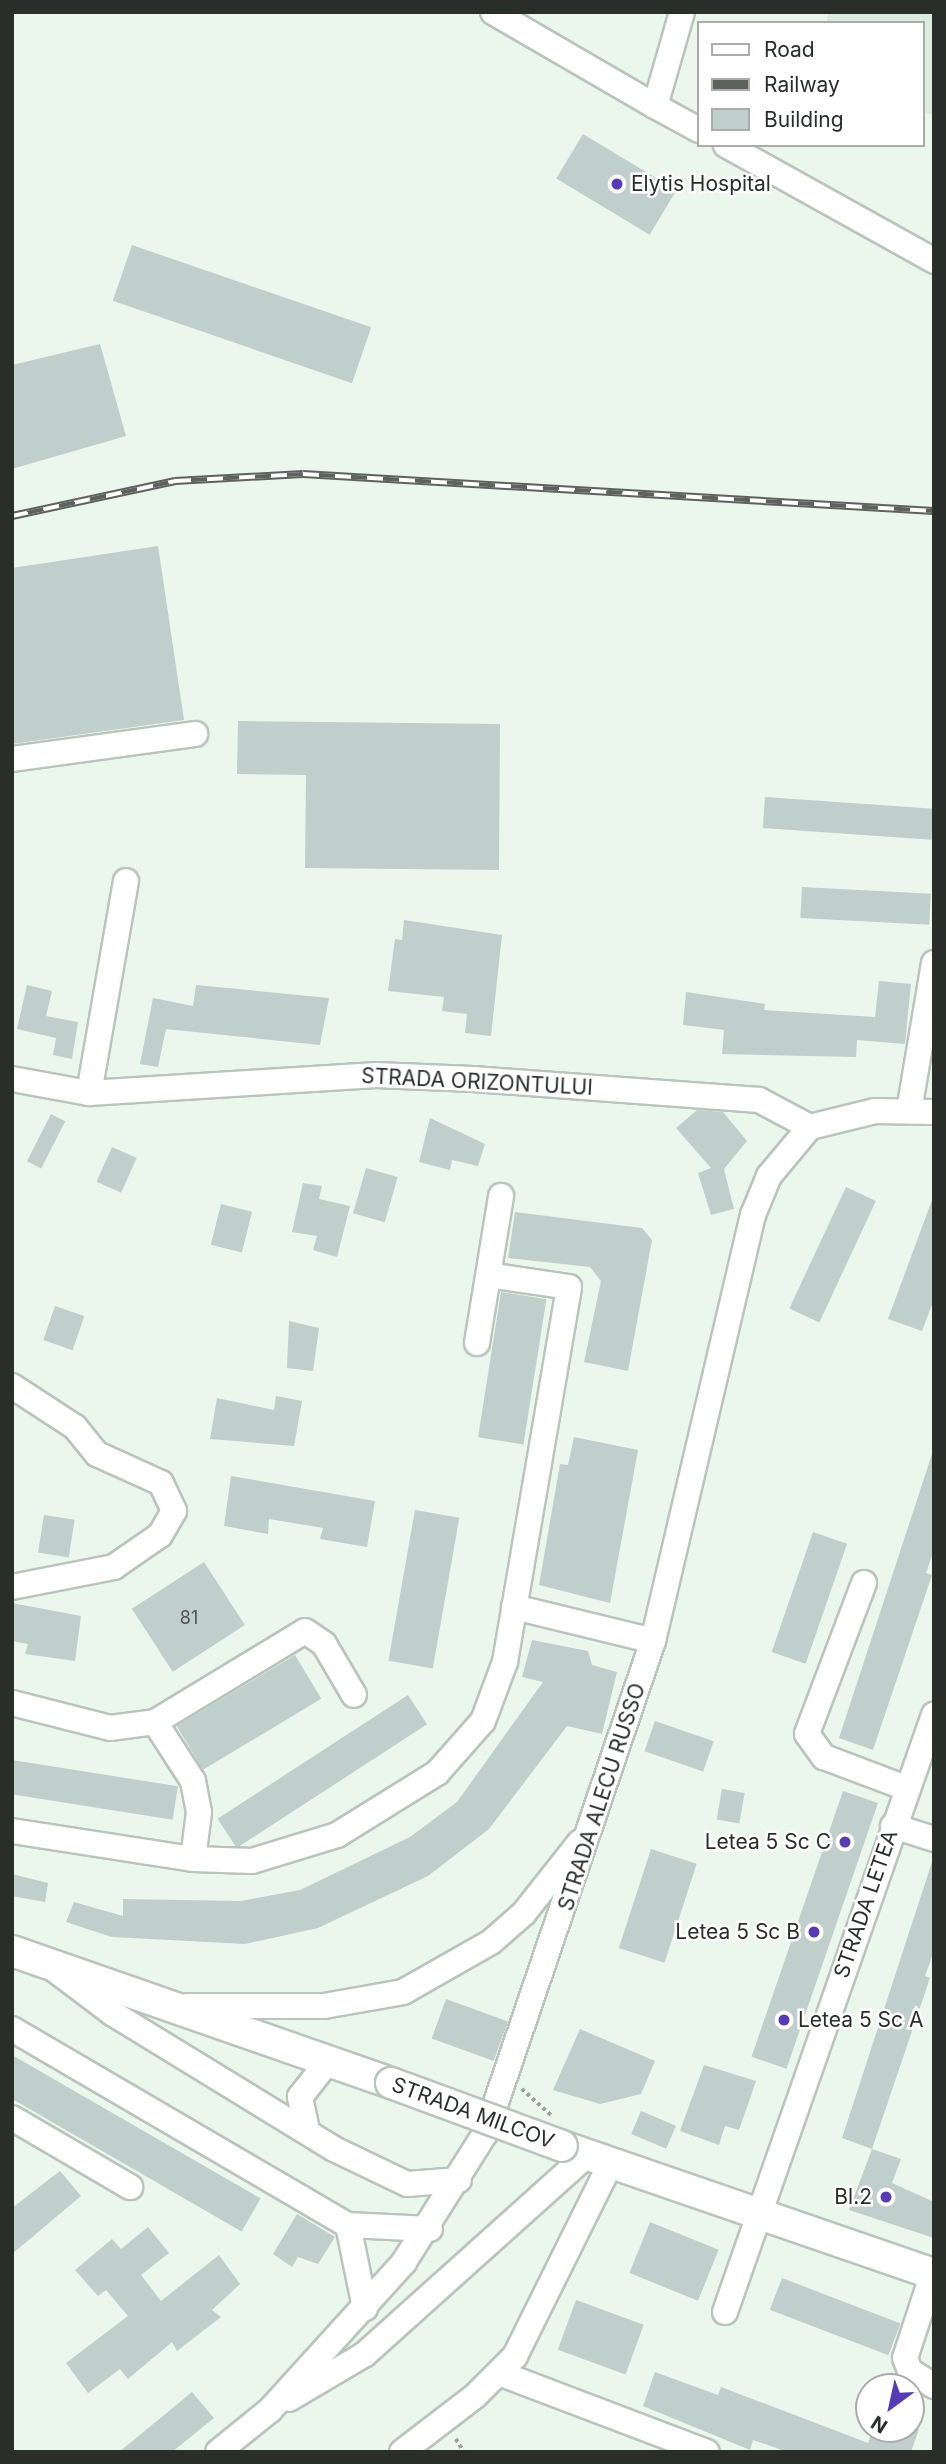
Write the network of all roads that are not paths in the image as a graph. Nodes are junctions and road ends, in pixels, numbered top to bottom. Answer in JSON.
{"nodes":[{"id":1,"x":493,"y":12,"type":"edge"},
{"id":2,"x":682,"y":12,"type":"edge"},
{"id":3,"x":655,"y":106,"type":"junction"},
{"id":4,"x":698,"y":129,"type":"edge"},
{"id":5,"x":730,"y":147,"type":"edge"},
{"id":6,"x":934,"y":261,"type":"edge"},
{"id":7,"x":195,"y":734,"type":"dead end"},
{"id":8,"x":12,"y":759,"type":"edge"},
{"id":9,"x":127,"y":881,"type":"dead end"},
{"id":10,"x":934,"y":963,"type":"edge"},
{"id":11,"x":12,"y":1079,"type":"edge"},
{"id":12,"x":89,"y":1093,"type":"junction"},
{"id":13,"x":922,"y":1112,"type":"edge"},
{"id":14,"x":810,"y":1127,"type":"junction"},
{"id":15,"x":500,"y":1196,"type":"dead end"},
{"id":16,"x":489,"y":1275,"type":"junction"},
{"id":17,"x":477,"y":1343,"type":"dead end"},
{"id":18,"x":12,"y":1386,"type":"edge"},
{"id":19,"x":864,"y":1583,"type":"dead end"},
{"id":20,"x":12,"y":1587,"type":"edge"},
{"id":21,"x":514,"y":1607,"type":"junction"},
{"id":22,"x":653,"y":1641,"type":"junction"},
{"id":23,"x":354,"y":1695,"type":"dead end"},
{"id":24,"x":12,"y":1703,"type":"edge"},
{"id":25,"x":934,"y":1715,"type":"edge"},
{"id":26,"x":155,"y":1722,"type":"junction"},
{"id":27,"x":906,"y":1788,"type":"junction"},
{"id":28,"x":599,"y":1812,"type":"junction"},
{"id":29,"x":893,"y":1826,"type":"junction"},
{"id":30,"x":12,"y":1831,"type":"edge"},
{"id":31,"x":934,"y":1839,"type":"edge"},
{"id":32,"x":193,"y":1859,"type":"junction"},
{"id":33,"x":12,"y":1951,"type":"edge"},
{"id":34,"x":47,"y":1963,"type":"junction"},
{"id":35,"x":166,"y":2005,"type":"junction"},
{"id":36,"x":12,"y":2029,"type":"edge"},
{"id":37,"x":329,"y":2060,"type":"junction"},
{"id":38,"x":12,"y":2118,"type":"edge"},
{"id":39,"x":307,"y":2130,"type":"junction"},
{"id":40,"x":587,"y":2154,"type":"junction"},
{"id":41,"x":459,"y":2180,"type":"junction"},
{"id":42,"x":130,"y":2187,"type":"dead end"},
{"id":43,"x":760,"y":2214,"type":"junction"},
{"id":44,"x":348,"y":2225,"type":"junction"},
{"id":45,"x":430,"y":2229,"type":"junction"},
{"id":46,"x":933,"y":2274,"type":"edge"},
{"id":47,"x":365,"y":2308,"type":"junction"},
{"id":48,"x":725,"y":2312,"type":"dead end"},
{"id":49,"x":499,"y":2373,"type":"junction"},
{"id":50,"x":934,"y":2386,"type":"edge"},
{"id":51,"x":270,"y":2410,"type":"junction"},
{"id":52,"x":218,"y":2452,"type":"edge"},
{"id":53,"x":401,"y":2452,"type":"edge"},
{"id":54,"x":707,"y":2452,"type":"edge"}],
"edges":[{"from":1,"to":3,"type":"street"},
{"from":2,"to":3,"type":"street"},
{"from":3,"to":4,"type":"street"},
{"from":5,"to":6,"type":"street"},
{"from":7,"to":8,"type":"street"},
{"from":9,"to":12,"type":"street"},
{"from":10,"to":13,"type":"street"},
{"from":11,"to":12,"type":"street","name":"STRADA ORIZONTULUI"},
{"from":12,"to":14,"type":"street","name":"STRADA ORIZONTULUI"},
{"from":13,"to":14,"type":"street"},
{"from":14,"to":22,"type":"street","name":"STRADA ALECU RUSSO"},
{"from":15,"to":16,"type":"street"},
{"from":16,"to":17,"type":"street"},
{"from":16,"to":21,"type":"street"},
{"from":18,"to":20,"type":"street"},
{"from":19,"to":27,"type":"street"},
{"from":21,"to":22,"type":"street"},
{"from":21,"to":32,"type":"street"},
{"from":22,"to":28,"type":"street","name":"STRADA ALECU RUSSO"},
{"from":23,"to":26,"type":"street"},
{"from":24,"to":26,"type":"street"},
{"from":25,"to":27,"type":"street","name":"STRADA LETEA"},
{"from":26,"to":32,"type":"street"},
{"from":27,"to":29,"type":"street","name":"STRADA LETEA"},
{"from":28,"to":35,"type":"street"},
{"from":28,"to":41,"type":"street","name":"STRADA ALECU RUSSO"},
{"from":29,"to":31,"type":"street"},
{"from":29,"to":43,"type":"street","name":"STRADA LETEA"},
{"from":30,"to":32,"type":"street"},
{"from":33,"to":34,"type":"main road","name":"STRADA MILCOV"},
{"from":34,"to":35,"type":"main road","name":"STRADA MILCOV"},
{"from":34,"to":39,"type":"street"},
{"from":35,"to":37,"type":"main road","name":"STRADA MILCOV"},
{"from":36,"to":44,"type":"street"},
{"from":37,"to":39,"type":"street"},
{"from":37,"to":40,"type":"main road","name":"STRADA MILCOV","bridge":true},
{"from":38,"to":42,"type":"street"},
{"from":39,"to":41,"type":"street"},
{"from":40,"to":43,"type":"main road","name":"STRADA MILCOV"},
{"from":40,"to":49,"type":"street"},
{"from":40,"to":51,"type":"street","name":"STRADA ALECU RUSSO"},
{"from":41,"to":45,"type":"street","name":"STRADA ALECU RUSSO"},
{"from":43,"to":46,"type":"main road","name":"STRADA MILCOV"},
{"from":43,"to":48,"type":"street","name":"STRADA LETEA"},
{"from":44,"to":45,"type":"street"},
{"from":44,"to":47,"type":"street"},
{"from":45,"to":47,"type":"street","name":"STRADA ALECU RUSSO"},
{"from":46,"to":50,"type":"street"},
{"from":47,"to":51,"type":"street","name":"STRADA ALECU RUSSO"},
{"from":49,"to":53,"type":"street"},
{"from":49,"to":54,"type":"street"},
{"from":51,"to":52,"type":"street","name":"STRADA ALECU RUSSO"}]}
